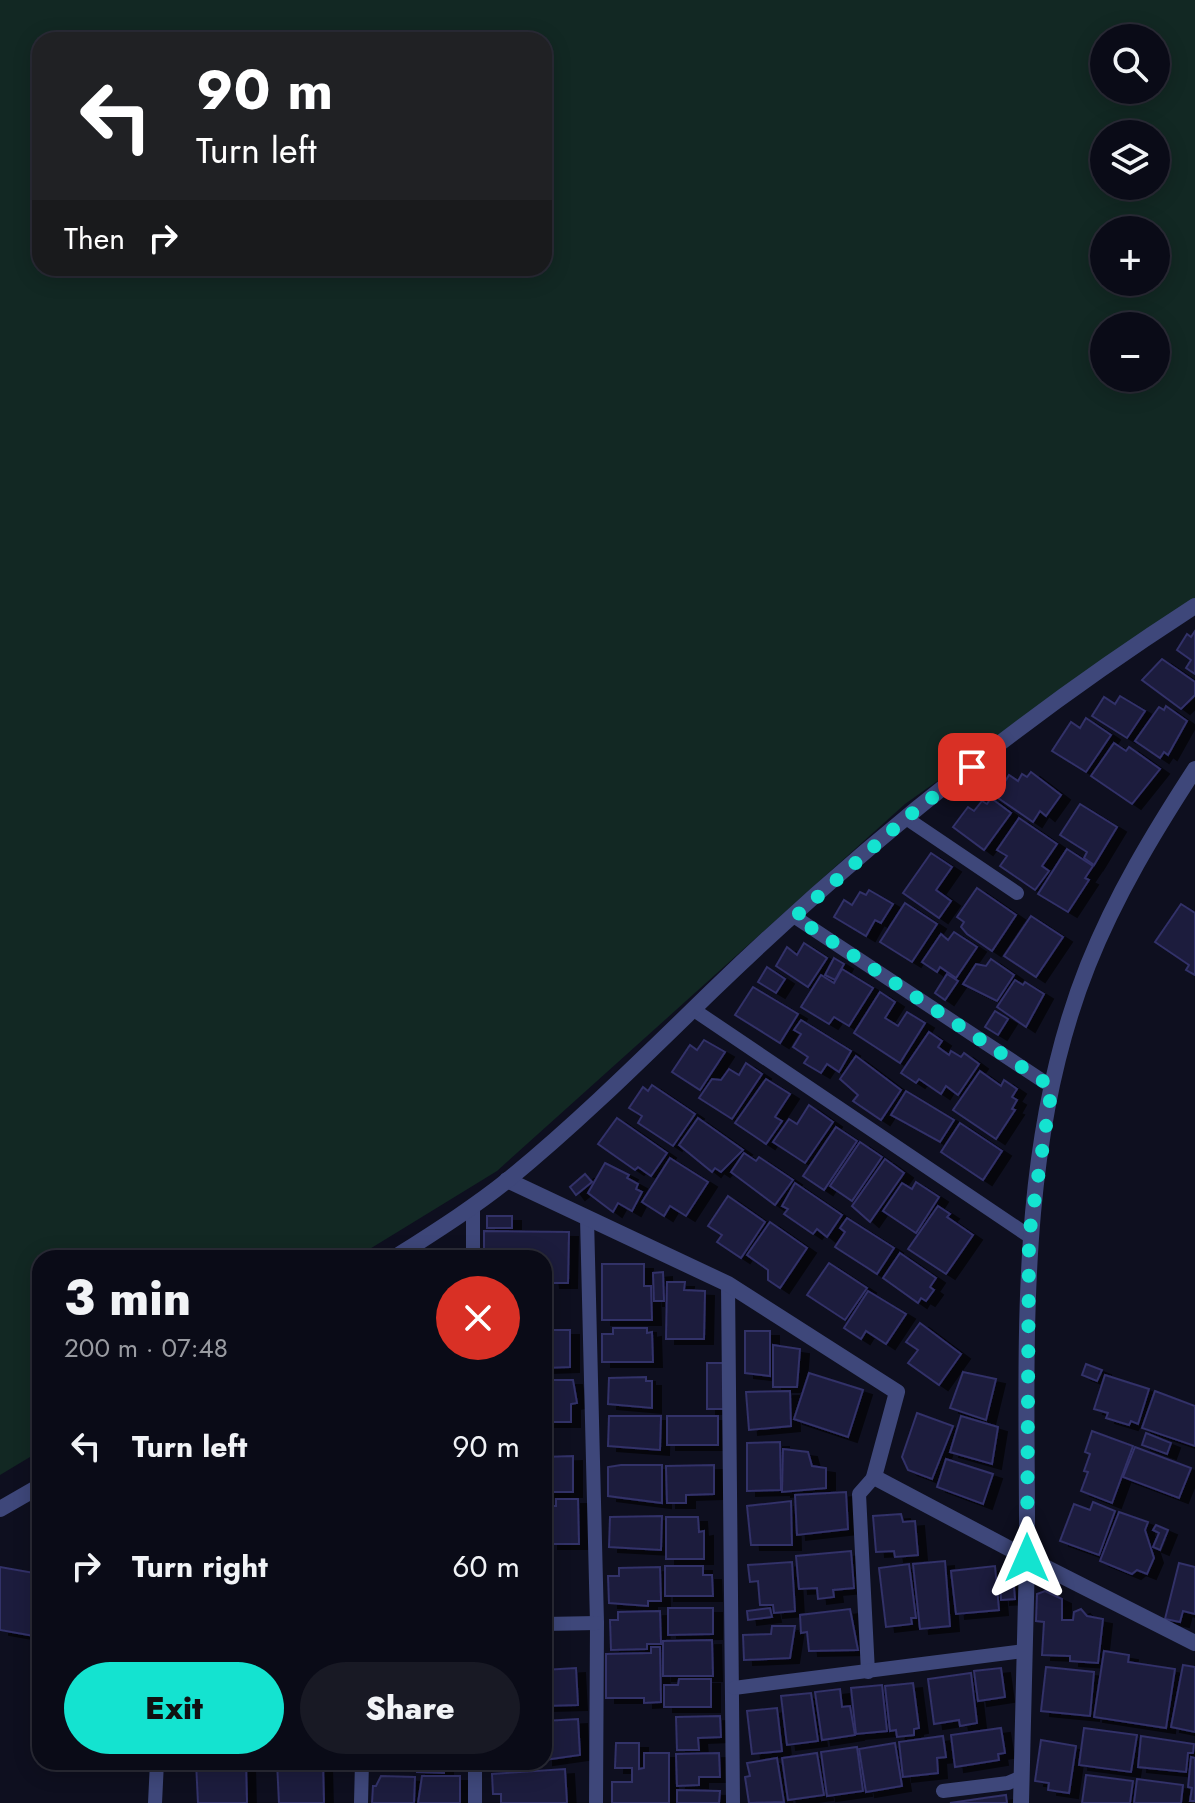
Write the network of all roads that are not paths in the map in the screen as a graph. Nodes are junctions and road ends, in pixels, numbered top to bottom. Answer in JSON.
{"nodes":[{"id":1,"x":1195,"y":606,"type":"edge"},
{"id":2,"x":1193,"y":777,"type":"edge"},
{"id":3,"x":906,"y":818,"type":"junction"},
{"id":4,"x":1017,"y":893,"type":"dead end"},
{"id":5,"x":795,"y":917,"type":"junction"},
{"id":6,"x":694,"y":1010,"type":"junction"},
{"id":7,"x":1052,"y":1087,"type":"junction"},
{"id":8,"x":507,"y":1180,"type":"junction"},
{"id":9,"x":473,"y":1206,"type":"junction"},
{"id":10,"x":587,"y":1218,"type":"junction"},
{"id":11,"x":1029,"y":1236,"type":"junction"},
{"id":12,"x":406,"y":1250,"type":"edge"},
{"id":13,"x":473,"y":1250,"type":"edge"},
{"id":14,"x":728,"y":1284,"type":"junction"},
{"id":15,"x":874,"y":1477,"type":"junction"},
{"id":16,"x":32,"y":1491,"type":"edge"},
{"id":17,"x":0,"y":1509,"type":"edge"},
{"id":18,"x":1027,"y":1558,"type":"junction"},
{"id":19,"x":597,"y":1623,"type":"junction"},
{"id":20,"x":552,"y":1624,"type":"edge"},
{"id":21,"x":1195,"y":1643,"type":"edge"},
{"id":22,"x":1024,"y":1651,"type":"junction"},
{"id":23,"x":868,"y":1672,"type":"junction"},
{"id":24,"x":734,"y":1688,"type":"junction"},
{"id":25,"x":157,"y":1770,"type":"edge"},
{"id":26,"x":362,"y":1770,"type":"edge"},
{"id":27,"x":475,"y":1770,"type":"edge"},
{"id":28,"x":1022,"y":1777,"type":"junction"},
{"id":29,"x":943,"y":1791,"type":"dead end"},
{"id":30,"x":155,"y":1803,"type":"edge"},
{"id":31,"x":361,"y":1803,"type":"edge"},
{"id":32,"x":475,"y":1803,"type":"edge"},
{"id":33,"x":596,"y":1803,"type":"edge"},
{"id":34,"x":733,"y":1803,"type":"edge"},
{"id":35,"x":1021,"y":1803,"type":"edge"}],
"edges":[{"from":1,"to":3,"type":"street"},
{"from":2,"to":7,"type":"street"},
{"from":3,"to":4,"type":"lane"},
{"from":3,"to":5,"type":"street"},
{"from":5,"to":6,"type":"street"},
{"from":5,"to":7,"type":"lane"},
{"from":6,"to":8,"type":"street"},
{"from":6,"to":11,"type":"lane"},
{"from":7,"to":11,"type":"street"},
{"from":8,"to":9,"type":"street"},
{"from":8,"to":10,"type":"street"},
{"from":9,"to":12,"type":"street"},
{"from":9,"to":13,"type":"lane"},
{"from":10,"to":14,"type":"street"},
{"from":10,"to":19,"type":"lane"},
{"from":11,"to":18,"type":"street"},
{"from":14,"to":15,"type":"street"},
{"from":14,"to":24,"type":"lane"},
{"from":15,"to":18,"type":"street"},
{"from":15,"to":23,"type":"lane"},
{"from":16,"to":17,"type":"street"},
{"from":18,"to":21,"type":"street"},
{"from":18,"to":22,"type":"street"},
{"from":19,"to":20,"type":"lane"},
{"from":19,"to":33,"type":"lane"},
{"from":22,"to":23,"type":"lane"},
{"from":22,"to":28,"type":"street"},
{"from":23,"to":24,"type":"lane"},
{"from":24,"to":34,"type":"lane"},
{"from":25,"to":30,"type":"lane"},
{"from":26,"to":31,"type":"lane"},
{"from":27,"to":32,"type":"lane"},
{"from":28,"to":29,"type":"lane"},
{"from":28,"to":35,"type":"street"}]}
